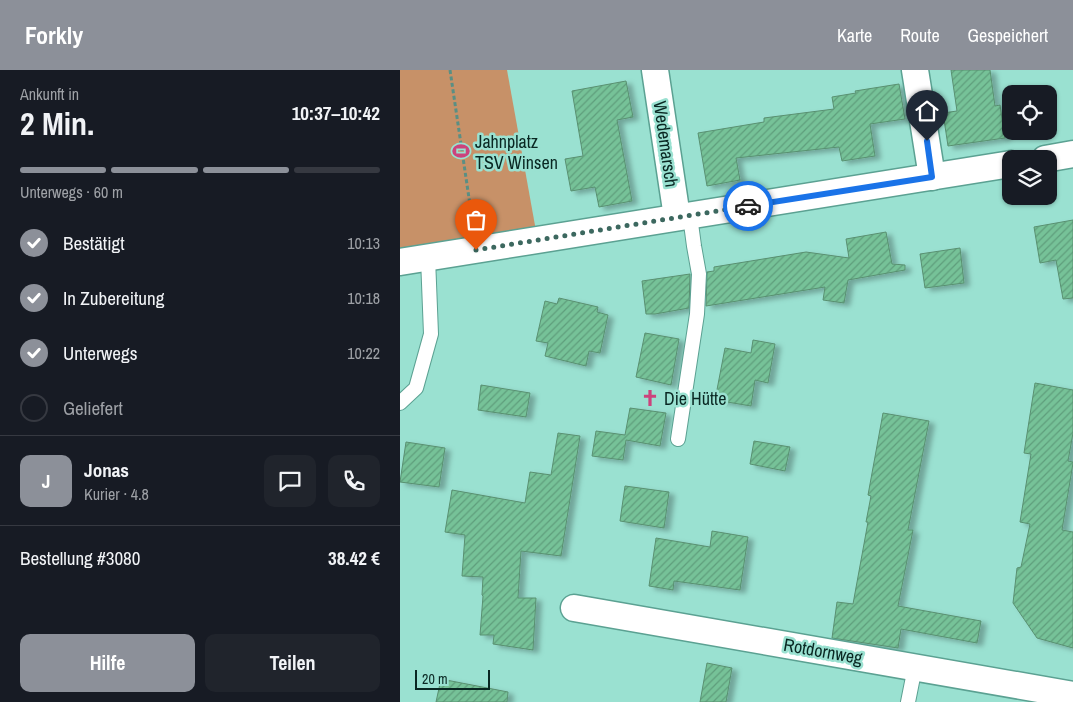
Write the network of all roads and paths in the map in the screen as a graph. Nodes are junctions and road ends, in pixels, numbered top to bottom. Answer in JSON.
{"nodes":[{"id":1,"x":450,"y":70,"type":"edge"},
{"id":2,"x":655,"y":70,"type":"edge"},
{"id":3,"x":915,"y":70,"type":"edge"},
{"id":4,"x":1073,"y":154,"type":"edge"},
{"id":5,"x":1057,"y":157,"type":"edge"},
{"id":6,"x":1002,"y":165,"type":"edge"},
{"id":7,"x":932,"y":177,"type":"junction"},
{"id":8,"x":683,"y":217,"type":"junction"},
{"id":9,"x":476,"y":250,"type":"junction"},
{"id":10,"x":428,"y":258,"type":"junction"},
{"id":11,"x":400,"y":262,"type":"edge"},
{"id":12,"x":400,"y":403,"type":"edge"},
{"id":13,"x":678,"y":439,"type":"dead end"},
{"id":14,"x":574,"y":608,"type":"dead end"},
{"id":15,"x":914,"y":667,"type":"junction"},
{"id":16,"x":1073,"y":695,"type":"edge"},
{"id":17,"x":908,"y":702,"type":"edge"}],
"edges":[{"from":1,"to":9,"type":"path"},
{"from":2,"to":8,"type":"street","name":"Wedemarsch"},
{"from":3,"to":7,"type":"street"},
{"from":4,"to":5,"type":"street"},
{"from":6,"to":7,"type":"street"},
{"from":7,"to":8,"type":"street"},
{"from":8,"to":9,"type":"street"},
{"from":8,"to":13,"type":"lane"},
{"from":9,"to":10,"type":"street"},
{"from":10,"to":11,"type":"street"},
{"from":10,"to":12,"type":"lane"},
{"from":14,"to":15,"type":"street","name":"Rotdornweg"},
{"from":15,"to":16,"type":"street","name":"Rotdornweg"},
{"from":15,"to":17,"type":"lane"}]}
